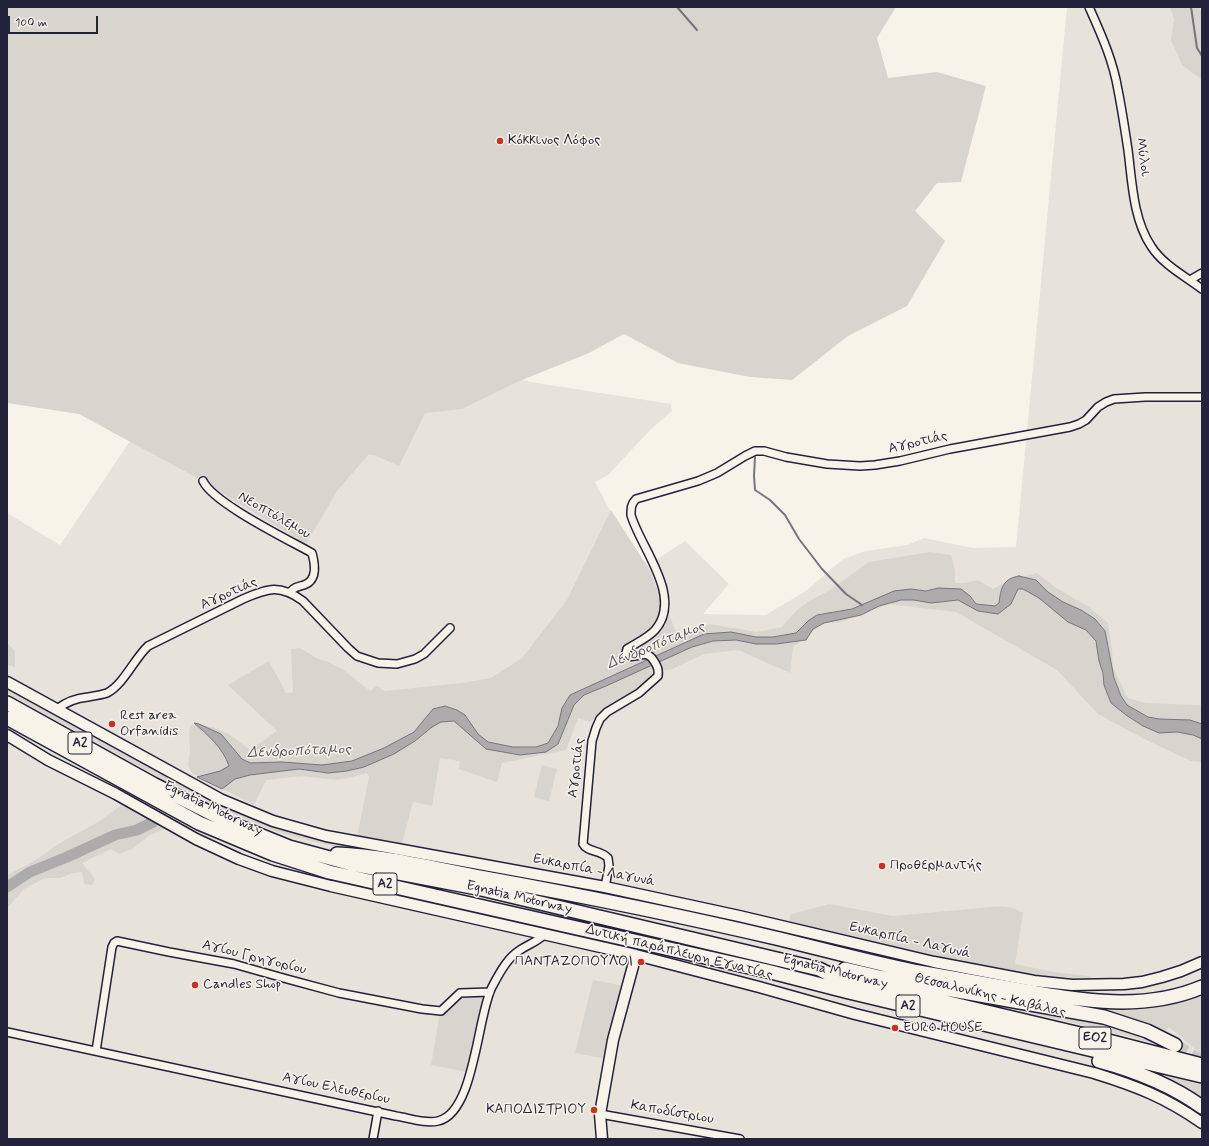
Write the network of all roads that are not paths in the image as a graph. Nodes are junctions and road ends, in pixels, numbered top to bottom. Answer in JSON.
{"nodes":[{"id":1,"x":1088,"y":7,"type":"edge"},
{"id":2,"x":1202,"y":274,"type":"edge"},
{"id":3,"x":1190,"y":280,"type":"junction"},
{"id":4,"x":1202,"y":289,"type":"edge"},
{"id":5,"x":1202,"y":397,"type":"edge"},
{"id":6,"x":203,"y":480,"type":"dead end"},
{"id":7,"x":290,"y":592,"type":"junction"},
{"id":8,"x":450,"y":628,"type":"dead end"},
{"id":9,"x":7,"y":682,"type":"edge"},
{"id":10,"x":7,"y":703,"type":"edge"},
{"id":11,"x":57,"y":709,"type":"junction"},
{"id":12,"x":7,"y":718,"type":"edge"},
{"id":13,"x":7,"y":735,"type":"edge"},
{"id":14,"x":312,"y":853,"type":"junction"},
{"id":15,"x":605,"y":887,"type":"junction"},
{"id":16,"x":545,"y":934,"type":"junction"},
{"id":17,"x":636,"y":955,"type":"junction"},
{"id":18,"x":1202,"y":962,"type":"edge"},
{"id":19,"x":818,"y":969,"type":"junction"},
{"id":20,"x":1202,"y":987,"type":"edge"},
{"id":21,"x":490,"y":992,"type":"junction"},
{"id":22,"x":7,"y":1032,"type":"edge"},
{"id":23,"x":1050,"y":1040,"type":"junction"},
{"id":24,"x":1176,"y":1045,"type":"tunnel mouth"},
{"id":25,"x":96,"y":1050,"type":"junction"},
{"id":26,"x":1202,"y":1065,"type":"edge"},
{"id":27,"x":1202,"y":1076,"type":"edge"},
{"id":28,"x":1202,"y":1107,"type":"edge"},
{"id":29,"x":378,"y":1111,"type":"junction"},
{"id":30,"x":600,"y":1114,"type":"junction"},
{"id":31,"x":1202,"y":1123,"type":"edge"},
{"id":32,"x":373,"y":1139,"type":"edge"},
{"id":33,"x":602,"y":1139,"type":"edge"},
{"id":34,"x":740,"y":1139,"type":"edge"}],
"edges":[{"from":1,"to":3,"type":"street","name":"Μύλοι"},
{"from":2,"to":3,"type":"street"},
{"from":3,"to":4,"type":"street","name":"Μύλοι"},
{"from":5,"to":15,"type":"street","name":"Αγροτιάς"},
{"from":6,"to":7,"type":"street","name":"Νεοπτόλεμου"},
{"from":7,"to":8,"type":"street"},
{"from":7,"to":11,"type":"street","name":"Αγροτιάς"},
{"from":9,"to":11,"type":"street","name":"Ευκαρπία - Λαγυνά"},
{"from":10,"to":14,"type":"highway","name":"Egnatia Motorway","number":"Α2"},
{"from":11,"to":15,"type":"street","name":"Ευκαρπία - Λαγυνά"},
{"from":12,"to":23,"type":"highway","name":"Egnatia Motorway","number":"Α2"},
{"from":13,"to":16,"type":"street","name":"Δυτική παράπλευρη Εγνατίας"},
{"from":14,"to":19,"type":"highway","name":"Egnatia Motorway","number":"Α2"},
{"from":14,"to":20,"type":"highway"},
{"from":15,"to":18,"type":"street","name":"Ευκαρπία - Λαγυνά"},
{"from":16,"to":17,"type":"street","name":"Δυτική παράπλευρη Εγνατίας"},
{"from":16,"to":21,"type":"street","name":"Αγίου Ελευθερίου"},
{"from":17,"to":30,"type":"street"},
{"from":17,"to":31,"type":"street","name":"Δυτική παράπλευρη Εγνατίας"},
{"from":19,"to":24,"type":"highway","number":"Α2"},
{"from":19,"to":26,"type":"highway","name":"Θεσσαλονίκης - Καβάλας","number":"ΕΟ2"},
{"from":21,"to":25,"type":"street","name":"Αγίου Γρηγορίου"},
{"from":21,"to":29,"type":"street","name":"Αγίου Ελευθερίου"},
{"from":22,"to":25,"type":"street","name":"Αγίου Ελευθερίου"},
{"from":23,"to":27,"type":"highway","name":"Θεσσαλονίκης - Καβάλας","number":"ΕΟ2"},
{"from":23,"to":28,"type":"highway","number":"Α2"},
{"from":25,"to":29,"type":"street","name":"Αγίου Ελευθερίου"},
{"from":29,"to":32,"type":"street"},
{"from":30,"to":33,"type":"street"},
{"from":30,"to":34,"type":"street","name":"Καποδίστριου"}]}
